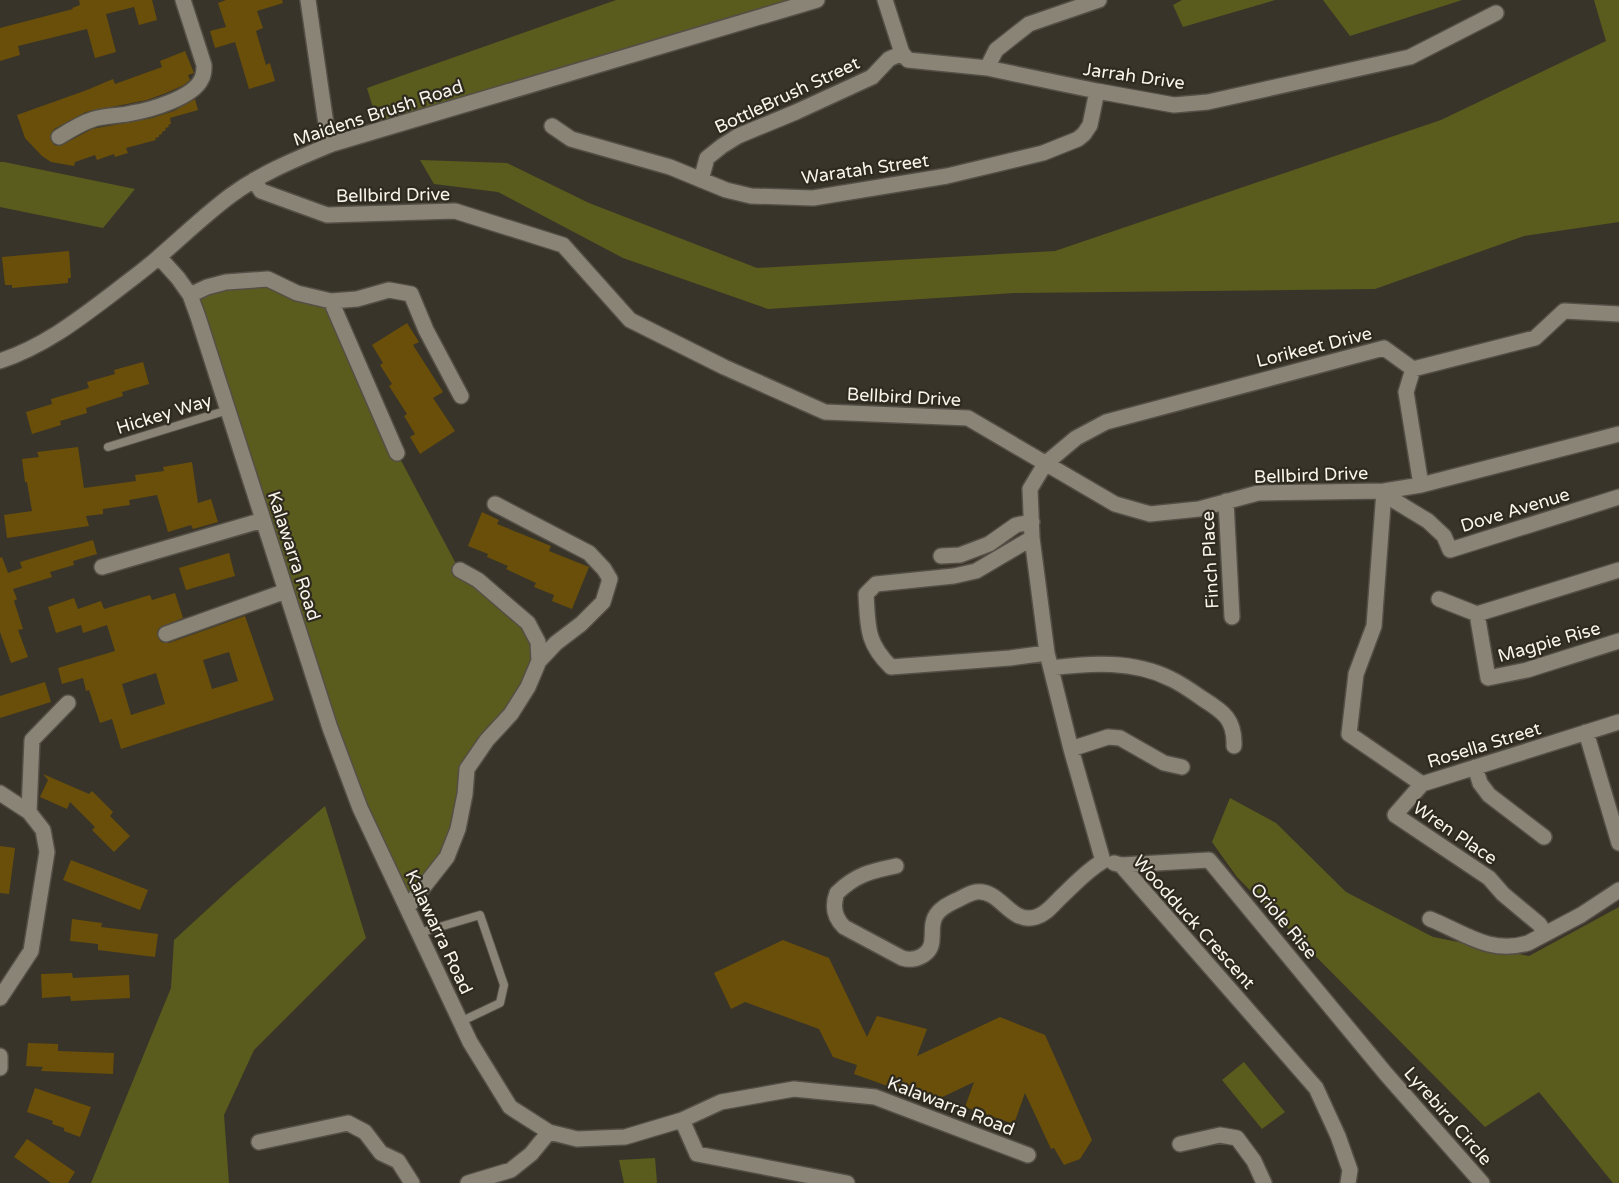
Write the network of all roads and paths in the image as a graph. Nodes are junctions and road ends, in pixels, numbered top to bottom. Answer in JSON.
{"nodes":[{"id":1,"x":183,"y":0,"type":"edge"},
{"id":2,"x":308,"y":0,"type":"edge"},
{"id":3,"x":817,"y":0,"type":"edge"},
{"id":4,"x":885,"y":0,"type":"edge"},
{"id":5,"x":1100,"y":0,"type":"edge"},
{"id":6,"x":1496,"y":13,"type":"dead end"},
{"id":7,"x":902,"y":53,"type":"junction"},
{"id":8,"x":986,"y":68,"type":"junction"},
{"id":9,"x":1097,"y":91,"type":"junction"},
{"id":10,"x":552,"y":126,"type":"dead end"},
{"id":11,"x":59,"y":137,"type":"dead end"},
{"id":12,"x":332,"y":144,"type":"junction"},
{"id":13,"x":254,"y":180,"type":"junction"},
{"id":14,"x":701,"y":180,"type":"junction"},
{"id":15,"x":159,"y":257,"type":"junction"},
{"id":16,"x":190,"y":295,"type":"junction"},
{"id":17,"x":331,"y":301,"type":"junction"},
{"id":18,"x":1619,"y":314,"type":"edge"},
{"id":19,"x":0,"y":361,"type":"edge"},
{"id":20,"x":1413,"y":369,"type":"junction"},
{"id":21,"x":461,"y":396,"type":"dead end"},
{"id":22,"x":228,"y":410,"type":"junction"},
{"id":23,"x":1619,"y":434,"type":"edge"},
{"id":24,"x":108,"y":447,"type":"dead end"},
{"id":25,"x":397,"y":453,"type":"dead end"},
{"id":26,"x":1045,"y":464,"type":"junction"},
{"id":27,"x":1421,"y":485,"type":"junction"},
{"id":28,"x":1388,"y":490,"type":"junction"},
{"id":29,"x":1619,"y":497,"type":"edge"},
{"id":30,"x":1226,"y":501,"type":"junction"},
{"id":31,"x":495,"y":504,"type":"dead end"},
{"id":32,"x":263,"y":520,"type":"junction"},
{"id":33,"x":1032,"y":522,"type":"junction"},
{"id":34,"x":1032,"y":538,"type":"junction"},
{"id":35,"x":941,"y":556,"type":"dead end"},
{"id":36,"x":102,"y":567,"type":"dead end"},
{"id":37,"x":460,"y":570,"type":"dead end"},
{"id":38,"x":1619,"y":570,"type":"edge"},
{"id":39,"x":286,"y":591,"type":"junction"},
{"id":40,"x":1439,"y":599,"type":"dead end"},
{"id":41,"x":1477,"y":614,"type":"junction"},
{"id":42,"x":1232,"y":617,"type":"dead end"},
{"id":43,"x":166,"y":634,"type":"dead end"},
{"id":44,"x":1619,"y":641,"type":"edge"},
{"id":45,"x":539,"y":661,"type":"junction"},
{"id":46,"x":1049,"y":661,"type":"junction"},
{"id":47,"x":68,"y":703,"type":"dead end"},
{"id":48,"x":1619,"y":722,"type":"edge"},
{"id":49,"x":1586,"y":732,"type":"junction"},
{"id":50,"x":1234,"y":746,"type":"dead end"},
{"id":51,"x":1071,"y":749,"type":"junction"},
{"id":52,"x":1182,"y":767,"type":"dead end"},
{"id":53,"x":1475,"y":767,"type":"junction"},
{"id":54,"x":1422,"y":784,"type":"junction"},
{"id":55,"x":0,"y":793,"type":"edge"},
{"id":56,"x":29,"y":812,"type":"junction"},
{"id":57,"x":1544,"y":837,"type":"dead end"},
{"id":58,"x":1619,"y":843,"type":"edge"},
{"id":59,"x":1103,"y":861,"type":"junction"},
{"id":60,"x":1121,"y":865,"type":"junction"},
{"id":61,"x":896,"y":866,"type":"dead end"},
{"id":62,"x":1619,"y":890,"type":"edge"},
{"id":63,"x":407,"y":908,"type":"junction"},
{"id":64,"x":1430,"y":919,"type":"dead end"},
{"id":65,"x":419,"y":933,"type":"junction"},
{"id":66,"x":1545,"y":933,"type":"junction"},
{"id":67,"x":0,"y":998,"type":"edge"},
{"id":68,"x":460,"y":1022,"type":"junction"},
{"id":69,"x":0,"y":1056,"type":"edge"},
{"id":70,"x":0,"y":1068,"type":"edge"},
{"id":71,"x":1386,"y":1074,"type":"joint"},
{"id":72,"x":682,"y":1120,"type":"junction"},
{"id":73,"x":550,"y":1132,"type":"junction"},
{"id":74,"x":259,"y":1142,"type":"dead end"},
{"id":75,"x":1180,"y":1144,"type":"dead end"},
{"id":76,"x":1028,"y":1156,"type":"dead end"},
{"id":77,"x":412,"y":1183,"type":"edge"},
{"id":78,"x":468,"y":1183,"type":"edge"},
{"id":79,"x":847,"y":1183,"type":"edge"},
{"id":80,"x":1264,"y":1183,"type":"edge"},
{"id":81,"x":1348,"y":1183,"type":"edge"},
{"id":82,"x":1482,"y":1183,"type":"edge"}],
"edges":[{"from":1,"to":11,"type":"street"},
{"from":2,"to":12,"type":"street"},
{"from":3,"to":12,"type":"street","name":"Maidens Brush Road"},
{"from":4,"to":7,"type":"street"},
{"from":5,"to":8,"type":"street"},
{"from":6,"to":9,"type":"street","name":"Jarrah Drive"},
{"from":7,"to":8,"type":"street","name":"Jarrah Drive"},
{"from":7,"to":14,"type":"street","name":"BottleBrush Street"},
{"from":8,"to":9,"type":"street","name":"Jarrah Drive"},
{"from":9,"to":14,"type":"street","name":"Waratah Street"},
{"from":10,"to":14,"type":"street","name":"Waratah Street"},
{"from":12,"to":13,"type":"street","name":"Maidens Brush Road"},
{"from":13,"to":15,"type":"street","name":"Maidens Brush Road"},
{"from":13,"to":26,"type":"street","name":"Bellbird Drive"},
{"from":15,"to":16,"type":"street","name":"Kalawarra Road"},
{"from":15,"to":19,"type":"street","name":"Maidens Brush Road"},
{"from":16,"to":17,"type":"street"},
{"from":16,"to":22,"type":"street","name":"Kalawarra Road"},
{"from":17,"to":21,"type":"street"},
{"from":17,"to":25,"type":"street"},
{"from":18,"to":20,"type":"street"},
{"from":20,"to":26,"type":"street","name":"Lorikeet Drive"},
{"from":20,"to":27,"type":"street"},
{"from":22,"to":24,"type":"lane","name":"Hickey Way"},
{"from":22,"to":32,"type":"street","name":"Kalawarra Road"},
{"from":23,"to":27,"type":"street","name":"Bellbird Drive"},
{"from":26,"to":30,"type":"street","name":"Bellbird Drive"},
{"from":26,"to":33,"type":"street","name":"Woodduck Crescent"},
{"from":27,"to":28,"type":"street","name":"Bellbird Drive"},
{"from":28,"to":29,"type":"street","name":"Dove Avenue"},
{"from":28,"to":30,"type":"street","name":"Bellbird Drive"},
{"from":28,"to":54,"type":"street","name":"Rosella Street"},
{"from":30,"to":42,"type":"street","name":"Finch Place"},
{"from":31,"to":45,"type":"street"},
{"from":32,"to":36,"type":"street"},
{"from":32,"to":39,"type":"street","name":"Kalawarra Road"},
{"from":33,"to":34,"type":"street","name":"Woodduck Crescent"},
{"from":33,"to":35,"type":"street"},
{"from":34,"to":46,"type":"street","name":"Woodduck Crescent"},
{"from":34,"to":46,"type":"street"},
{"from":37,"to":45,"type":"street"},
{"from":38,"to":41,"type":"street"},
{"from":39,"to":43,"type":"street"},
{"from":39,"to":63,"type":"street","name":"Kalawarra Road"},
{"from":40,"to":41,"type":"street"},
{"from":41,"to":44,"type":"street","name":"Magpie Rise"},
{"from":45,"to":63,"type":"street"},
{"from":46,"to":50,"type":"street"},
{"from":46,"to":51,"type":"street","name":"Woodduck Crescent"},
{"from":47,"to":56,"type":"street"},
{"from":48,"to":49,"type":"street","name":"Rosella Street"},
{"from":49,"to":53,"type":"street","name":"Rosella Street"},
{"from":49,"to":58,"type":"street"},
{"from":51,"to":52,"type":"street"},
{"from":51,"to":59,"type":"street","name":"Woodduck Crescent"},
{"from":53,"to":54,"type":"street","name":"Rosella Street"},
{"from":53,"to":57,"type":"street"},
{"from":54,"to":66,"type":"street","name":"Wren Place"},
{"from":55,"to":56,"type":"street"},
{"from":56,"to":67,"type":"street"},
{"from":59,"to":60,"type":"street","name":"Woodduck Crescent"},
{"from":59,"to":61,"type":"street"},
{"from":60,"to":71,"type":"street","name":"Oriole Rise"},
{"from":60,"to":81,"type":"street","name":"Woodduck Crescent"},
{"from":62,"to":66,"type":"street"},
{"from":63,"to":65,"type":"street","name":"Kalawarra Road"},
{"from":64,"to":66,"type":"street"},
{"from":65,"to":68,"type":"street","name":"Kalawarra Road"},
{"from":65,"to":68,"type":"lane"},
{"from":68,"to":73,"type":"street","name":"Kalawarra Road"},
{"from":69,"to":70,"type":"street"},
{"from":71,"to":82,"type":"street","name":"Lyrebird Circle"},
{"from":72,"to":73,"type":"street","name":"Kalawarra Road"},
{"from":72,"to":76,"type":"street","name":"Kalawarra Road"},
{"from":72,"to":79,"type":"street"},
{"from":73,"to":78,"type":"street"},
{"from":74,"to":77,"type":"street"},
{"from":75,"to":80,"type":"street"}]}
